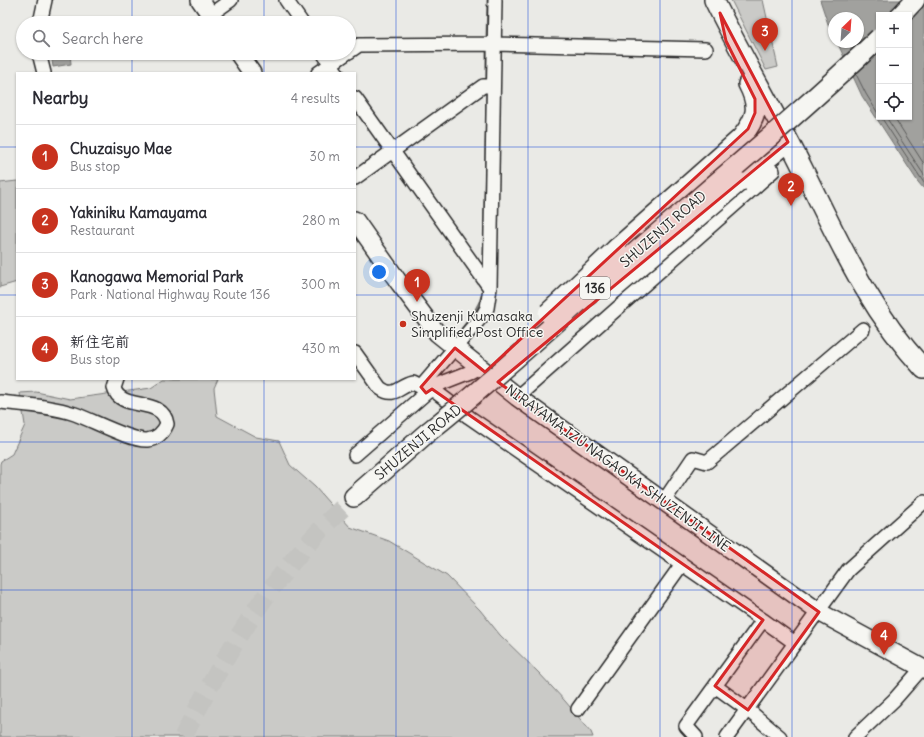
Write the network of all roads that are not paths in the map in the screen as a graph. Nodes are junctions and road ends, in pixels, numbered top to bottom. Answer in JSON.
{"nodes":[{"id":1,"x":45,"y":0,"type":"edge"},
{"id":2,"x":200,"y":0,"type":"edge"},
{"id":3,"x":231,"y":0,"type":"edge"},
{"id":4,"x":286,"y":0,"type":"edge"},
{"id":5,"x":495,"y":0,"type":"edge"},
{"id":6,"x":915,"y":0,"type":"edge"},
{"id":7,"x":717,"y":6,"type":"edge"},
{"id":8,"x":904,"y":12,"type":"edge"},
{"id":9,"x":42,"y":16,"type":"edge"},
{"id":10,"x":211,"y":16,"type":"edge"},
{"id":11,"x":216,"y":16,"type":"edge"},
{"id":12,"x":294,"y":16,"type":"edge"},
{"id":13,"x":876,"y":41,"type":"edge"},
{"id":14,"x":494,"y":44,"type":"junction"},
{"id":15,"x":356,"y":47,"type":"edge"},
{"id":16,"x":706,"y":49,"type":"dead end"},
{"id":17,"x":40,"y":60,"type":"edge"},
{"id":18,"x":245,"y":60,"type":"edge"},
{"id":19,"x":328,"y":60,"type":"edge"},
{"id":20,"x":341,"y":60,"type":"edge"},
{"id":21,"x":334,"y":69,"type":"edge"},
{"id":22,"x":44,"y":72,"type":"edge"},
{"id":23,"x":251,"y":72,"type":"edge"},
{"id":24,"x":322,"y":72,"type":"edge"},
{"id":25,"x":493,"y":86,"type":"junction"},
{"id":26,"x":356,"y":99,"type":"edge"},
{"id":27,"x":779,"y":124,"type":"junction"},
{"id":28,"x":741,"y":138,"type":"junction"},
{"id":29,"x":788,"y":142,"type":"junction"},
{"id":30,"x":392,"y":152,"type":"junction"},
{"id":31,"x":766,"y":169,"type":"junction"},
{"id":32,"x":356,"y":177,"type":"edge"},
{"id":33,"x":356,"y":221,"type":"edge"},
{"id":34,"x":490,"y":288,"type":"junction"},
{"id":35,"x":863,"y":329,"type":"dead end"},
{"id":36,"x":455,"y":348,"type":"junction"},
{"id":37,"x":356,"y":354,"type":"edge"},
{"id":38,"x":479,"y":367,"type":"junction"},
{"id":39,"x":924,"y":369,"type":"edge"},
{"id":40,"x":117,"y":380,"type":"edge"},
{"id":41,"x":426,"y":390,"type":"junction"},
{"id":42,"x":517,"y":397,"type":"junction"},
{"id":43,"x":0,"y":402,"type":"edge"},
{"id":44,"x":466,"y":402,"type":"junction"},
{"id":45,"x":428,"y":432,"type":"junction"},
{"id":46,"x":355,"y":455,"type":"dead end"},
{"id":47,"x":354,"y":497,"type":"tunnel mouth"},
{"id":48,"x":664,"y":501,"type":"junction"},
{"id":49,"x":924,"y":502,"type":"edge"},
{"id":50,"x":682,"y":564,"type":"junction"},
{"id":51,"x":818,"y":612,"type":"junction"},
{"id":52,"x":763,"y":620,"type":"junction"},
{"id":53,"x":796,"y":643,"type":"junction"},
{"id":54,"x":923,"y":668,"type":"edge"},
{"id":55,"x":715,"y":686,"type":"junction"},
{"id":56,"x":578,"y":709,"type":"dead end"},
{"id":57,"x":748,"y":710,"type":"junction"},
{"id":58,"x":696,"y":737,"type":"edge"},
{"id":59,"x":727,"y":737,"type":"edge"},
{"id":60,"x":780,"y":737,"type":"edge"},
{"id":61,"x":855,"y":737,"type":"edge"}],
"edges":[{"from":1,"to":9,"type":"street"},
{"from":2,"to":10,"type":"main road"},
{"from":3,"to":11,"type":"street"},
{"from":4,"to":12,"type":"street"},
{"from":5,"to":14,"type":"street"},
{"from":6,"to":8,"type":"highway"},
{"from":7,"to":27,"type":"highway"},
{"from":7,"to":28,"type":"highway"},
{"from":13,"to":44,"type":"highway","name":"SHUZENJI ROAD","number":"136","bridge":true},
{"from":14,"to":15,"type":"street"},
{"from":14,"to":16,"type":"street"},
{"from":14,"to":25,"type":"street"},
{"from":17,"to":22,"type":"street"},
{"from":18,"to":23,"type":"main road"},
{"from":19,"to":21,"type":"street"},
{"from":20,"to":21,"type":"street"},
{"from":21,"to":24,"type":"street"},
{"from":25,"to":30,"type":"street"},
{"from":25,"to":34,"type":"street"},
{"from":26,"to":30,"type":"street"},
{"from":27,"to":28,"type":"highway"},
{"from":27,"to":29,"type":"highway"},
{"from":28,"to":45,"type":"highway","bridge":true},
{"from":29,"to":31,"type":"highway"},
{"from":29,"to":39,"type":"highway"},
{"from":30,"to":32,"type":"street"},
{"from":30,"to":34,"type":"street"},
{"from":31,"to":42,"type":"street"},
{"from":31,"to":44,"type":"highway","bridge":true},
{"from":33,"to":36,"type":"main road","name":"NIRAYAMA,IZU NAGAOKA ,SHUZENJI LINE"},
{"from":34,"to":36,"type":"street"},
{"from":35,"to":48,"type":"street"},
{"from":36,"to":38,"type":"main road","name":"NIRAYAMA,IZU NAGAOKA ,SHUZENJI LINE"},
{"from":36,"to":41,"type":"street"},
{"from":37,"to":41,"type":"street"},
{"from":38,"to":41,"type":"street"},
{"from":38,"to":42,"type":"main road","name":"NIRAYAMA,IZU NAGAOKA ,SHUZENJI LINE"},
{"from":40,"to":43,"type":"street"},
{"from":41,"to":46,"type":"street"},
{"from":41,"to":50,"type":"street"},
{"from":42,"to":48,"type":"main road","name":"NIRAYAMA,IZU NAGAOKA ,SHUZENJI LINE"},
{"from":44,"to":45,"type":"highway","name":"SHUZENJI ROAD","number":"136","bridge":true},
{"from":45,"to":47,"type":"highway","name":"SHUZENJI ROAD","number":"136"},
{"from":48,"to":51,"type":"main road","name":"NIRAYAMA,IZU NAGAOKA ,SHUZENJI LINE"},
{"from":49,"to":51,"type":"street"},
{"from":50,"to":52,"type":"street"},
{"from":50,"to":56,"type":"street"},
{"from":51,"to":53,"type":"street"},
{"from":51,"to":54,"type":"main road","name":"NIRAYAMA,IZU NAGAOKA ,SHUZENJI LINE"},
{"from":52,"to":53,"type":"street"},
{"from":52,"to":55,"type":"street"},
{"from":53,"to":57,"type":"street"},
{"from":54,"to":61,"type":"street"},
{"from":55,"to":57,"type":"street"},
{"from":55,"to":58,"type":"street"},
{"from":57,"to":59,"type":"street"},
{"from":57,"to":60,"type":"street"}]}
